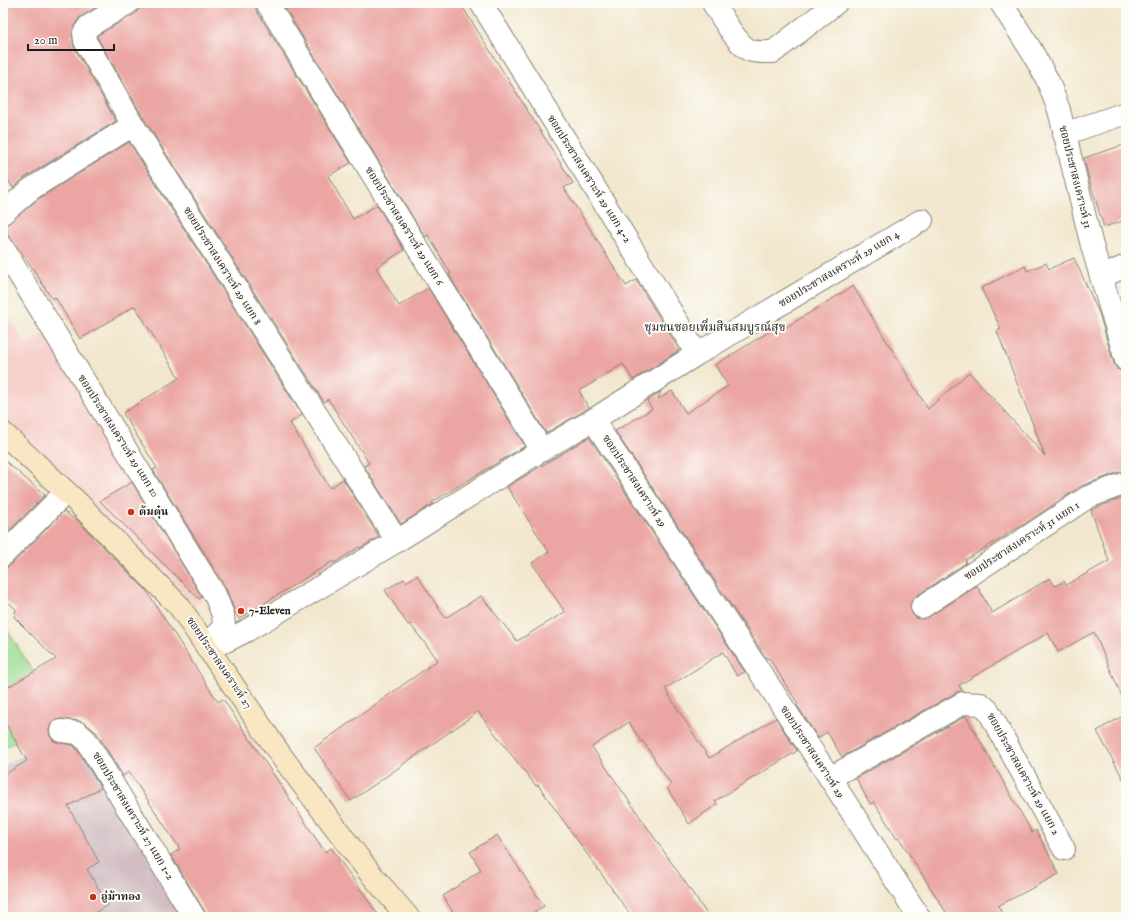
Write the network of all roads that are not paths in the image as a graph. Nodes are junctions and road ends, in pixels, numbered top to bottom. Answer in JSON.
{"nodes":[{"id":1,"x":128,"y":3,"type":"edge"},
{"id":2,"x":267,"y":3,"type":"edge"},
{"id":3,"x":481,"y":3,"type":"edge"},
{"id":4,"x":713,"y":3,"type":"edge"},
{"id":5,"x":836,"y":3,"type":"edge"},
{"id":6,"x":1001,"y":3,"type":"edge"},
{"id":7,"x":1126,"y":113,"type":"edge"},
{"id":8,"x":133,"y":125,"type":"junction"},
{"id":9,"x":1064,"y":134,"type":"junction"},
{"id":10,"x":3,"y":213,"type":"edge"},
{"id":11,"x":922,"y":220,"type":"dead end"},
{"id":12,"x":3,"y":248,"type":"edge"},
{"id":13,"x":1126,"y":266,"type":"edge"},
{"id":14,"x":1101,"y":277,"type":"junction"},
{"id":15,"x":697,"y":354,"type":"junction"},
{"id":16,"x":1126,"y":360,"type":"edge"},
{"id":17,"x":593,"y":420,"type":"junction"},
{"id":18,"x":3,"y":433,"type":"edge"},
{"id":19,"x":542,"y":450,"type":"junction"},
{"id":20,"x":1126,"y":483,"type":"edge"},
{"id":21,"x":66,"y":492,"type":"junction"},
{"id":22,"x":396,"y":541,"type":"junction"},
{"id":23,"x":3,"y":555,"type":"edge"},
{"id":24,"x":922,"y":607,"type":"dead end"},
{"id":25,"x":208,"y":646,"type":"junction"},
{"id":26,"x":61,"y":731,"type":"dead end"},
{"id":27,"x":830,"y":778,"type":"junction"},
{"id":28,"x":1064,"y":849,"type":"dead end"},
{"id":29,"x":402,"y":915,"type":"edge"},
{"id":30,"x":194,"y":917,"type":"edge"},
{"id":31,"x":919,"y":917,"type":"edge"}],
"edges":[{"from":1,"to":8,"type":"street","name":"ซอยประชาสงเคราะห์ 29 แยก 8"},
{"from":2,"to":19,"type":"street","name":"ซอยประชาสงเคราะห์ 29 แยก 6"},
{"from":3,"to":15,"type":"street","name":"ซอยประชาสงเคราะห์ 29 แยก 4-2"},
{"from":4,"to":5,"type":"street"},
{"from":6,"to":9,"type":"street","name":"ซอยประชาสงเคราะห์ 31"},
{"from":7,"to":9,"type":"street"},
{"from":8,"to":10,"type":"street"},
{"from":8,"to":22,"type":"street","name":"ซอยประชาสงเคราะห์ 29 แยก 8"},
{"from":9,"to":14,"type":"street","name":"ซอยประชาสงเคราะห์ 31"},
{"from":11,"to":15,"type":"street","name":"ซอยประชาสงเคราะห์ 29 แยก 4"},
{"from":12,"to":25,"type":"street","name":"ซอยประชาสงเคราะห์ 29 แยก 10"},
{"from":13,"to":14,"type":"street"},
{"from":14,"to":16,"type":"street","name":"ซอยประชาสงเคราะห์ 31"},
{"from":15,"to":17,"type":"street","name":"ซอยประชาสงเคราะห์ 29 แยก 4"},
{"from":17,"to":19,"type":"street"},
{"from":17,"to":27,"type":"street","name":"ซอยประชาสงเคราะห์ 29"},
{"from":18,"to":21,"type":"street","name":"ซอยประชาสงเคราะห์ 27"},
{"from":19,"to":22,"type":"street"},
{"from":20,"to":24,"type":"street","name":"ซอยประชาสงเคราะห์ 31 แยก 1"},
{"from":21,"to":23,"type":"street"},
{"from":21,"to":25,"type":"street","name":"ซอยประชาสงเคราะห์ 27"},
{"from":22,"to":25,"type":"street"},
{"from":25,"to":29,"type":"street","name":"ซอยประชาสงเคราะห์ 27"},
{"from":26,"to":30,"type":"street","name":"ซอยประชาสงเคราะห์ 27 แยก 1-2"},
{"from":27,"to":28,"type":"street","name":"ซอยประชาสงเคราะห์ 29 แยก 2"},
{"from":27,"to":31,"type":"street","name":"ซอยประชาสงเคราะห์ 29"}]}
